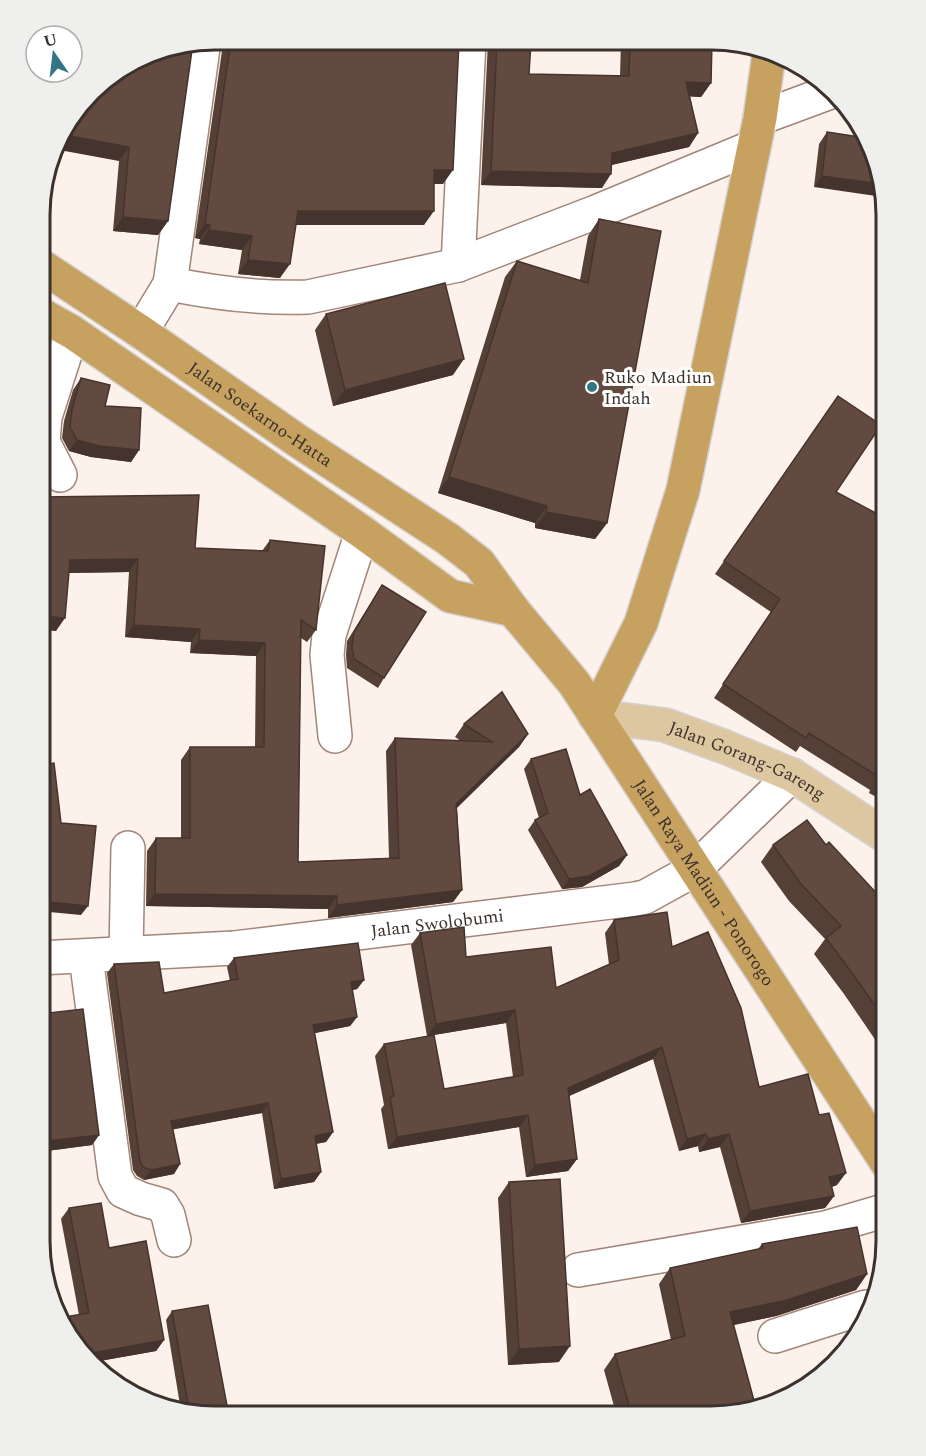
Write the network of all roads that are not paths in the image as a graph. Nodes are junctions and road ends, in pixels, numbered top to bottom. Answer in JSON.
{"nodes":[{"id":1,"x":469,"y":49,"type":"edge"},
{"id":2,"x":203,"y":50,"type":"edge"},
{"id":3,"x":768,"y":60,"type":"edge"},
{"id":4,"x":825,"y":95,"type":"edge"},
{"id":5,"x":757,"y":132,"type":"junction"},
{"id":6,"x":458,"y":265,"type":"junction"},
{"id":7,"x":50,"y":272,"type":"edge"},
{"id":8,"x":170,"y":284,"type":"junction"},
{"id":9,"x":50,"y":320,"type":"edge"},
{"id":10,"x":72,"y":332,"type":"junction"},
{"id":11,"x":141,"y":332,"type":"junction"},
{"id":12,"x":50,"y":401,"type":"edge"},
{"id":13,"x":50,"y":456,"type":"edge"},
{"id":14,"x":60,"y":475,"type":"dead end"},
{"id":15,"x":362,"y":532,"type":"junction"},
{"id":16,"x":513,"y":610,"type":"junction"},
{"id":17,"x":596,"y":716,"type":"junction"},
{"id":18,"x":335,"y":736,"type":"dead end"},
{"id":19,"x":792,"y":775,"type":"junction"},
{"id":20,"x":876,"y":830,"type":"edge"},
{"id":21,"x":128,"y":848,"type":"dead end"},
{"id":22,"x":694,"y":870,"type":"junction"},
{"id":23,"x":126,"y":954,"type":"junction"},
{"id":24,"x":86,"y":957,"type":"junction"},
{"id":25,"x":50,"y":958,"type":"edge"},
{"id":26,"x":876,"y":1146,"type":"edge"},
{"id":27,"x":876,"y":1213,"type":"edge"},
{"id":28,"x":174,"y":1240,"type":"dead end"},
{"id":29,"x":578,"y":1270,"type":"dead end"},
{"id":30,"x":862,"y":1308,"type":"edge"},
{"id":31,"x":775,"y":1336,"type":"dead end"}],
"edges":[{"from":1,"to":6,"type":"street"},
{"from":2,"to":8,"type":"street"},
{"from":3,"to":5,"type":"highway"},
{"from":4,"to":5,"type":"street"},
{"from":5,"to":6,"type":"street"},
{"from":5,"to":17,"type":"highway"},
{"from":6,"to":8,"type":"street"},
{"from":7,"to":11,"type":"highway","name":"Jalan Soekarno-Hatta"},
{"from":8,"to":11,"type":"street"},
{"from":9,"to":10,"type":"highway"},
{"from":10,"to":12,"type":"street"},
{"from":10,"to":15,"type":"highway"},
{"from":11,"to":16,"type":"highway","name":"Jalan Soekarno-Hatta"},
{"from":13,"to":14,"type":"street"},
{"from":15,"to":16,"type":"highway"},
{"from":15,"to":18,"type":"street"},
{"from":16,"to":17,"type":"highway","name":"Jalan Raya Madiun - Ponorogo"},
{"from":17,"to":19,"type":"main road","name":"Jalan Gorang-Gareng"},
{"from":17,"to":22,"type":"highway","name":"Jalan Raya Madiun - Ponorogo"},
{"from":19,"to":20,"type":"main road","name":"Jalan Gorang-Gareng"},
{"from":19,"to":22,"type":"street","name":"Jalan Swolobumi"},
{"from":21,"to":23,"type":"street"},
{"from":22,"to":23,"type":"street","name":"Jalan Swolobumi"},
{"from":22,"to":26,"type":"highway","name":"Jalan Raya Madiun - Ponorogo"},
{"from":23,"to":24,"type":"street","name":"Jalan Swolobumi"},
{"from":24,"to":25,"type":"street","name":"Jalan Swolobumi"},
{"from":24,"to":28,"type":"street"},
{"from":27,"to":29,"type":"street"},
{"from":30,"to":31,"type":"street"}]}
